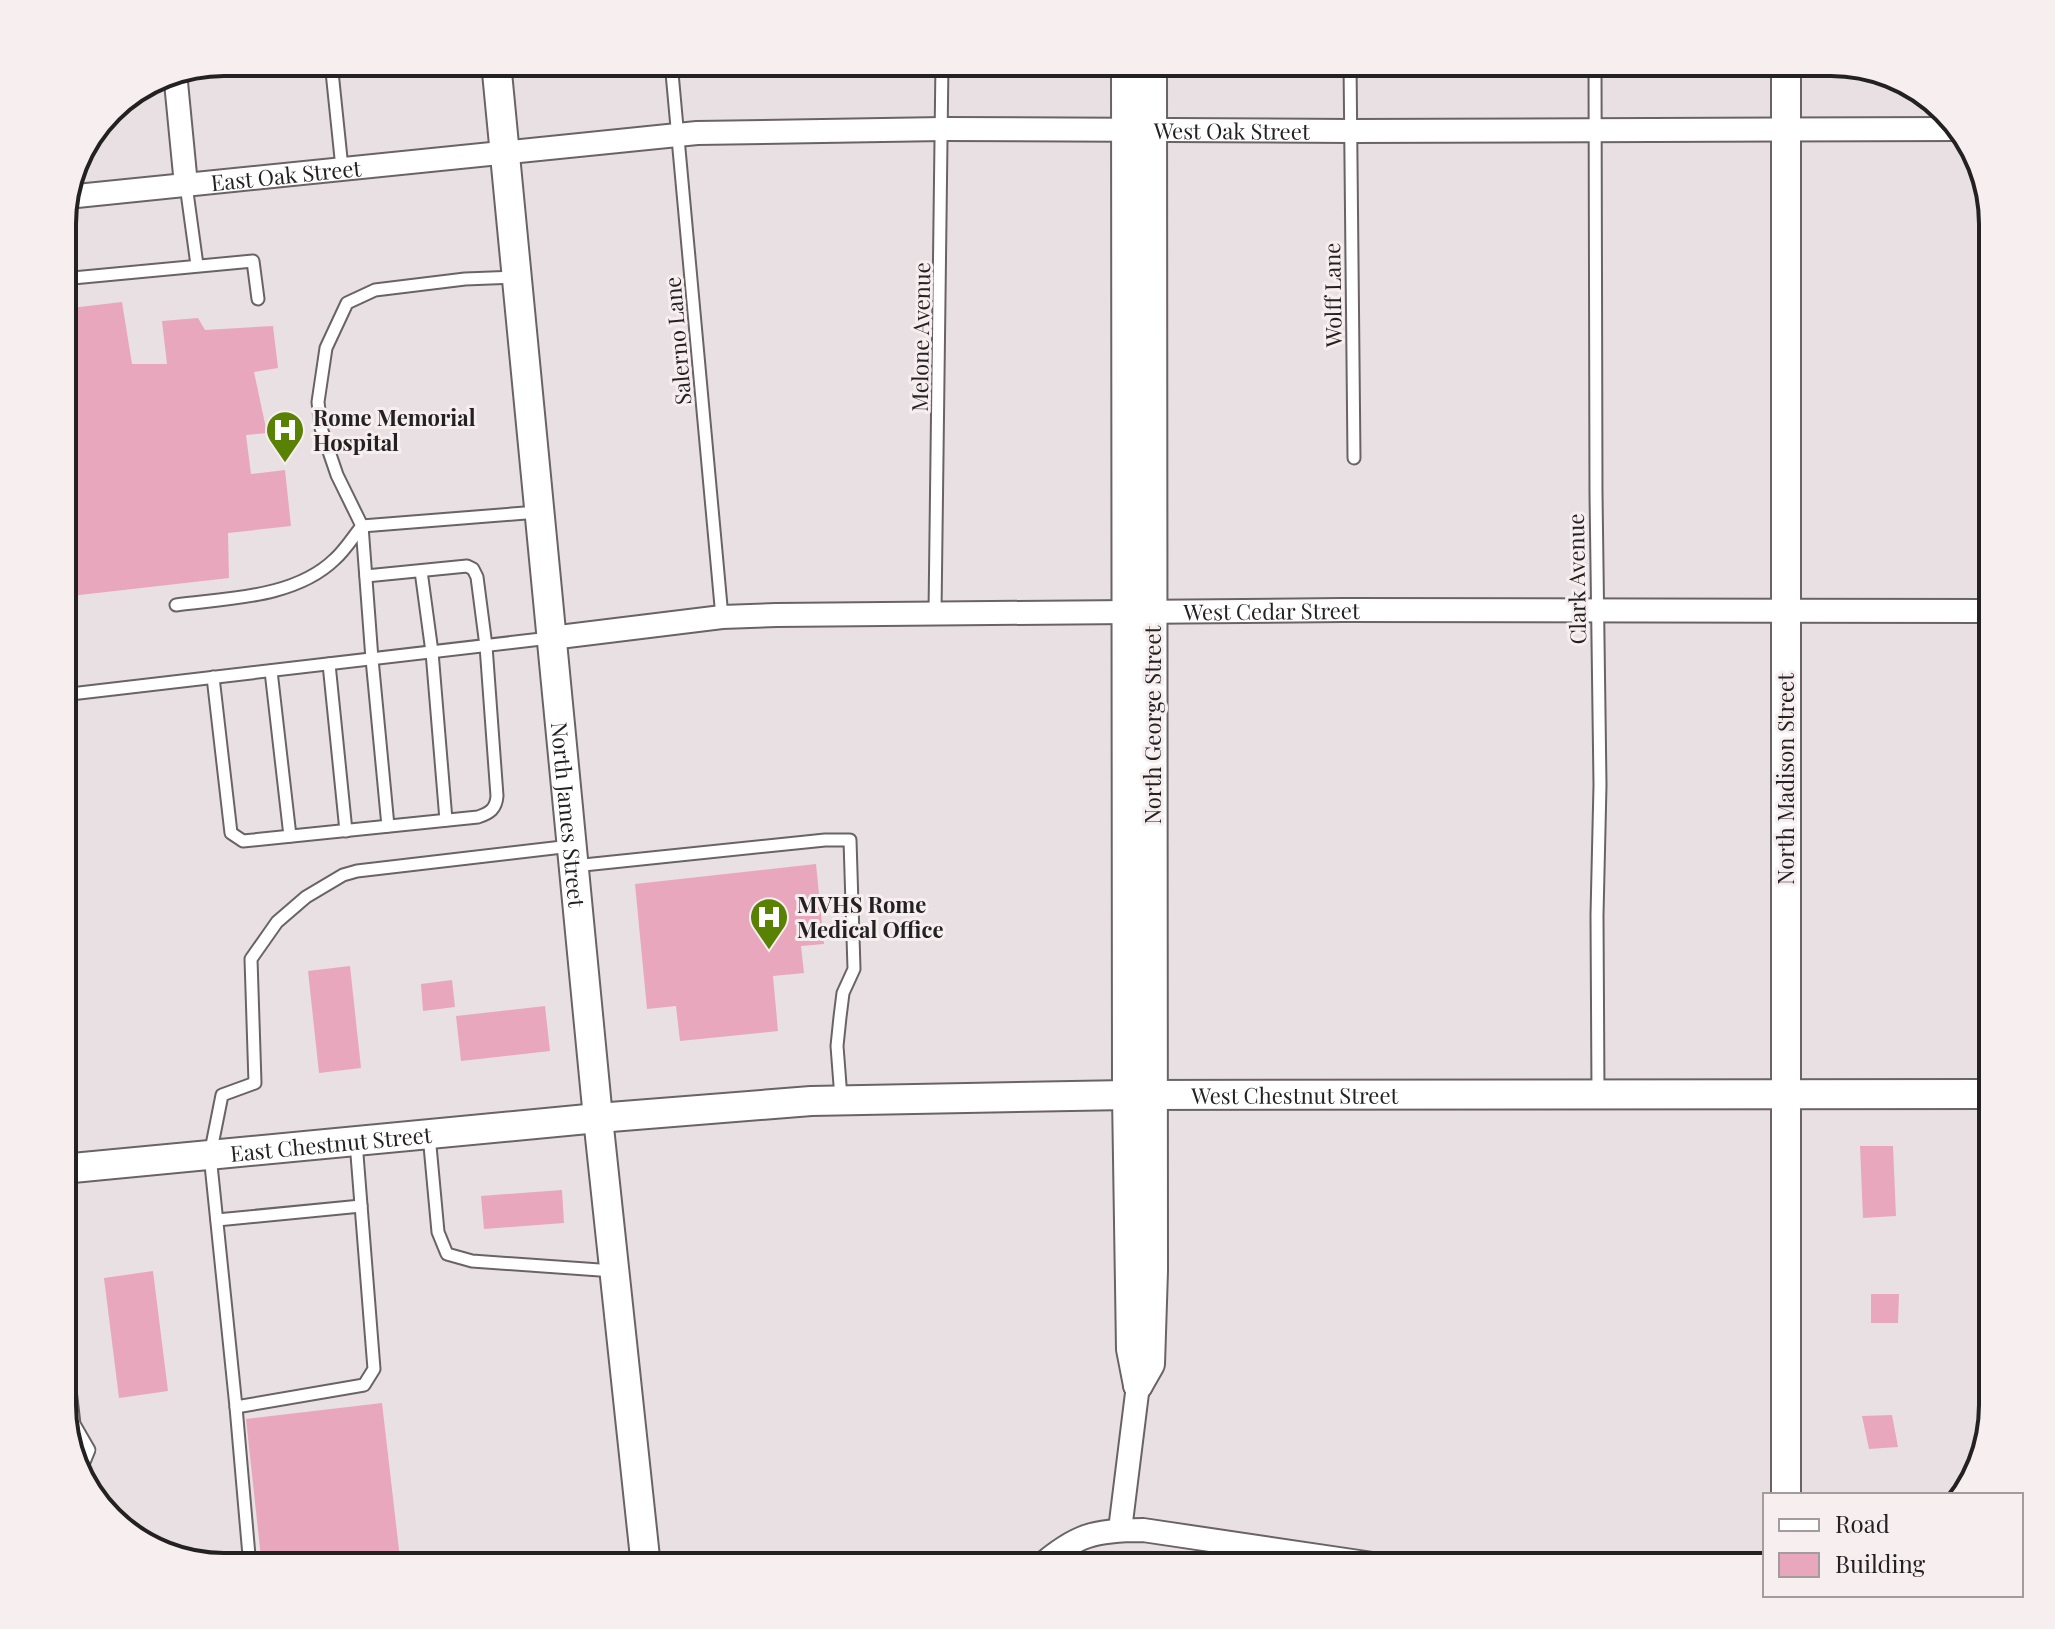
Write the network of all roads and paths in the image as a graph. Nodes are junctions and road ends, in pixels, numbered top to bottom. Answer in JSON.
{"nodes":[{"id":1,"x":332,"y":76,"type":"edge"},
{"id":2,"x":497,"y":76,"type":"edge"},
{"id":3,"x":672,"y":76,"type":"edge"},
{"id":4,"x":942,"y":76,"type":"edge"},
{"id":5,"x":1129,"y":76,"type":"edge"},
{"id":6,"x":1149,"y":76,"type":"edge"},
{"id":7,"x":1350,"y":76,"type":"edge"},
{"id":8,"x":1595,"y":76,"type":"edge"},
{"id":9,"x":1786,"y":76,"type":"edge"},
{"id":10,"x":176,"y":84,"type":"edge"},
{"id":11,"x":943,"y":129,"type":"junction"},
{"id":12,"x":1139,"y":129,"type":"junction"},
{"id":13,"x":1944,"y":129,"type":"edge"},
{"id":14,"x":1596,"y":130,"type":"junction"},
{"id":15,"x":1787,"y":130,"type":"junction"},
{"id":16,"x":1351,"y":131,"type":"junction"},
{"id":17,"x":678,"y":135,"type":"junction"},
{"id":18,"x":504,"y":152,"type":"junction"},
{"id":19,"x":342,"y":168,"type":"junction"},
{"id":20,"x":186,"y":185,"type":"junction"},
{"id":21,"x":79,"y":196,"type":"edge"},
{"id":22,"x":197,"y":265,"type":"junction"},
{"id":23,"x":516,"y":277,"type":"junction"},
{"id":24,"x":76,"y":278,"type":"edge"},
{"id":25,"x":258,"y":299,"type":"dead end"},
{"id":26,"x":1354,"y":458,"type":"dead end"},
{"id":27,"x":539,"y":512,"type":"junction"},
{"id":28,"x":362,"y":526,"type":"junction"},
{"id":29,"x":421,"y":571,"type":"junction"},
{"id":30,"x":366,"y":576,"type":"junction"},
{"id":31,"x":176,"y":605,"type":"dead end"},
{"id":32,"x":1979,"y":611,"type":"edge"},
{"id":33,"x":1785,"y":612,"type":"junction"},
{"id":34,"x":935,"y":613,"type":"junction"},
{"id":35,"x":1140,"y":613,"type":"junction"},
{"id":36,"x":1597,"y":613,"type":"junction"},
{"id":37,"x":722,"y":617,"type":"junction"},
{"id":38,"x":551,"y":638,"type":"junction"},
{"id":39,"x":486,"y":646,"type":"junction"},
{"id":40,"x":432,"y":652,"type":"junction"},
{"id":41,"x":372,"y":659,"type":"junction"},
{"id":42,"x":329,"y":664,"type":"junction"},
{"id":43,"x":271,"y":671,"type":"junction"},
{"id":44,"x":213,"y":677,"type":"junction"},
{"id":45,"x":76,"y":693,"type":"edge"},
{"id":46,"x":446,"y":820,"type":"junction"},
{"id":47,"x":388,"y":826,"type":"junction"},
{"id":48,"x":346,"y":831,"type":"junction"},
{"id":49,"x":290,"y":836,"type":"junction"},
{"id":50,"x":572,"y":856,"type":"junction"},
{"id":51,"x":1979,"y":1094,"type":"edge"},
{"id":52,"x":1140,"y":1095,"type":"junction"},
{"id":53,"x":1598,"y":1095,"type":"junction"},
{"id":54,"x":1784,"y":1096,"type":"junction"},
{"id":55,"x":842,"y":1101,"type":"junction"},
{"id":56,"x":598,"y":1118,"type":"junction"},
{"id":57,"x":429,"y":1135,"type":"junction"},
{"id":58,"x":356,"y":1141,"type":"junction"},
{"id":59,"x":210,"y":1155,"type":"junction"},
{"id":60,"x":76,"y":1167,"type":"edge"},
{"id":61,"x":361,"y":1206,"type":"junction"},
{"id":62,"x":217,"y":1220,"type":"junction"},
{"id":63,"x":614,"y":1271,"type":"junction"},
{"id":64,"x":1138,"y":1385,"type":"joint"},
{"id":65,"x":236,"y":1407,"type":"junction"},
{"id":66,"x":80,"y":1437,"type":"edge"},
{"id":67,"x":86,"y":1458,"type":"edge"},
{"id":68,"x":1786,"y":1493,"type":"edge"},
{"id":69,"x":1120,"y":1530,"type":"junction"},
{"id":70,"x":249,"y":1553,"type":"edge"},
{"id":71,"x":644,"y":1553,"type":"edge"},
{"id":72,"x":1056,"y":1553,"type":"edge"},
{"id":73,"x":1298,"y":1553,"type":"edge"}],
"edges":[{"from":1,"to":19,"type":"lane"},
{"from":2,"to":18,"type":"street","name":"North James Street"},
{"from":3,"to":17,"type":"lane","name":"Salerno Lane"},
{"from":4,"to":11,"type":"lane","name":"Melone Avenue"},
{"from":5,"to":12,"type":"street","name":"North George Street"},
{"from":6,"to":12,"type":"street","name":"North George Street"},
{"from":7,"to":16,"type":"lane","name":"Wolff Lane"},
{"from":8,"to":14,"type":"lane","name":"Clark Avenue"},
{"from":9,"to":15,"type":"street","name":"North Madison Street"},
{"from":10,"to":20,"type":"street"},
{"from":11,"to":12,"type":"street","name":"West Oak Street"},
{"from":11,"to":17,"type":"street","name":"West Oak Street"},
{"from":11,"to":34,"type":"lane","name":"Melone Avenue"},
{"from":12,"to":16,"type":"street","name":"West Oak Street"},
{"from":12,"to":35,"type":"street","name":"North George Street"},
{"from":13,"to":15,"type":"street","name":"West Oak Street"},
{"from":14,"to":15,"type":"street","name":"West Oak Street"},
{"from":14,"to":16,"type":"street","name":"West Oak Street"},
{"from":14,"to":36,"type":"lane","name":"Clark Avenue"},
{"from":15,"to":33,"type":"street","name":"North Madison Street"},
{"from":16,"to":26,"type":"lane","name":"Wolff Lane"},
{"from":17,"to":18,"type":"street","name":"West Oak Street"},
{"from":17,"to":37,"type":"lane","name":"Salerno Lane"},
{"from":18,"to":19,"type":"street","name":"East Oak Street"},
{"from":18,"to":23,"type":"street","name":"North James Street"},
{"from":19,"to":20,"type":"street","name":"East Oak Street"},
{"from":20,"to":21,"type":"street","name":"East Oak Street"},
{"from":20,"to":22,"type":"lane"},
{"from":22,"to":24,"type":"lane"},
{"from":22,"to":25,"type":"lane"},
{"from":23,"to":27,"type":"street","name":"North James Street"},
{"from":23,"to":28,"type":"lane"},
{"from":27,"to":28,"type":"lane"},
{"from":27,"to":38,"type":"street","name":"North James Street"},
{"from":28,"to":30,"type":"lane"},
{"from":28,"to":31,"type":"lane"},
{"from":29,"to":30,"type":"lane"},
{"from":29,"to":39,"type":"lane"},
{"from":29,"to":40,"type":"lane"},
{"from":30,"to":41,"type":"lane"},
{"from":32,"to":33,"type":"street","name":"West Cedar Street"},
{"from":33,"to":36,"type":"street","name":"West Cedar Street"},
{"from":33,"to":54,"type":"street","name":"North Madison Street"},
{"from":34,"to":35,"type":"street","name":"West Cedar Street"},
{"from":34,"to":37,"type":"street","name":"West Cedar Street"},
{"from":35,"to":36,"type":"street","name":"West Cedar Street"},
{"from":35,"to":52,"type":"street","name":"North George Street"},
{"from":36,"to":53,"type":"lane","name":"Clark Avenue"},
{"from":37,"to":38,"type":"street","name":"West Cedar Street"},
{"from":38,"to":39,"type":"lane"},
{"from":38,"to":50,"type":"street","name":"North James Street"},
{"from":39,"to":40,"type":"lane"},
{"from":39,"to":46,"type":"lane"},
{"from":40,"to":41,"type":"lane"},
{"from":40,"to":46,"type":"lane"},
{"from":41,"to":42,"type":"lane"},
{"from":41,"to":47,"type":"lane"},
{"from":42,"to":43,"type":"lane"},
{"from":42,"to":48,"type":"lane"},
{"from":43,"to":44,"type":"lane"},
{"from":43,"to":49,"type":"lane"},
{"from":44,"to":45,"type":"lane"},
{"from":44,"to":49,"type":"lane"},
{"from":46,"to":47,"type":"lane"},
{"from":47,"to":48,"type":"lane"},
{"from":48,"to":49,"type":"lane"},
{"from":50,"to":55,"type":"lane"},
{"from":50,"to":56,"type":"street","name":"North James Street"},
{"from":50,"to":59,"type":"lane"},
{"from":51,"to":54,"type":"street","name":"West Chestnut Street"},
{"from":52,"to":53,"type":"street","name":"West Chestnut Street"},
{"from":52,"to":55,"type":"street","name":"West Chestnut Street"},
{"from":52,"to":64,"type":"street","name":"North George Street"},
{"from":53,"to":54,"type":"street","name":"West Chestnut Street"},
{"from":54,"to":68,"type":"street","name":"North Madison Street"},
{"from":55,"to":56,"type":"street","name":"West Chestnut Street"},
{"from":56,"to":57,"type":"street","name":"East Chestnut Street"},
{"from":56,"to":63,"type":"street","name":"North James Street"},
{"from":57,"to":58,"type":"street","name":"East Chestnut Street"},
{"from":57,"to":63,"type":"lane"},
{"from":58,"to":59,"type":"street","name":"East Chestnut Street"},
{"from":58,"to":61,"type":"lane"},
{"from":59,"to":60,"type":"street","name":"East Chestnut Street"},
{"from":59,"to":62,"type":"lane"},
{"from":61,"to":62,"type":"lane"},
{"from":61,"to":65,"type":"lane"},
{"from":62,"to":65,"type":"lane"},
{"from":63,"to":71,"type":"street","name":"North James Street"},
{"from":64,"to":69,"type":"street","name":"North George Street"},
{"from":65,"to":70,"type":"lane"},
{"from":66,"to":67,"type":"lane"},
{"from":69,"to":72,"type":"street"},
{"from":69,"to":73,"type":"street"}]}
